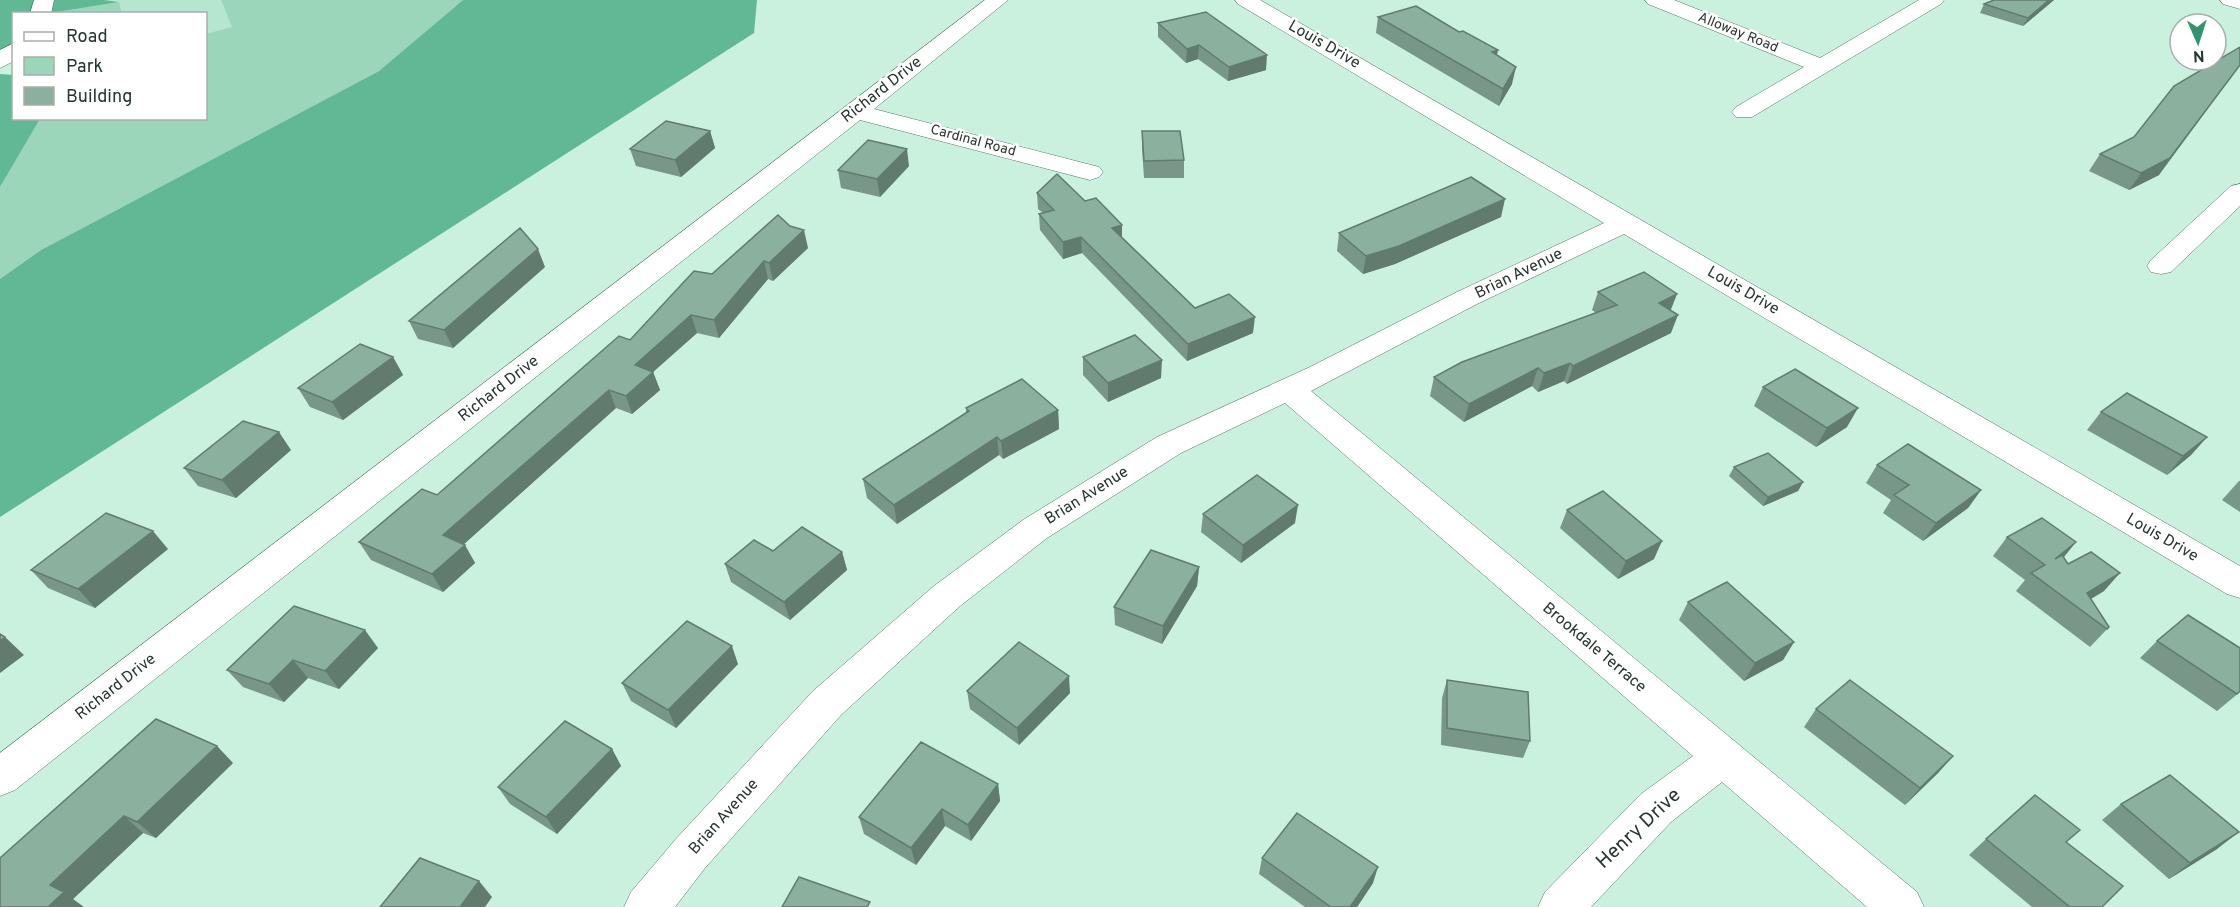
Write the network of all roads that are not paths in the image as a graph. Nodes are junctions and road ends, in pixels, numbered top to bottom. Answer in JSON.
{"nodes":[{"id":1,"x":998,"y":0,"type":"edge"},
{"id":2,"x":1245,"y":0,"type":"edge"},
{"id":3,"x":1655,"y":0,"type":"edge"},
{"id":4,"x":1934,"y":0,"type":"edge"},
{"id":5,"x":2230,"y":0,"type":"edge"},
{"id":6,"x":2240,"y":3,"type":"edge"},
{"id":7,"x":12,"y":52,"type":"edge"},
{"id":8,"x":0,"y":61,"type":"edge"},
{"id":9,"x":1821,"y":66,"type":"junction"},
{"id":10,"x":855,"y":111,"type":"junction"},
{"id":11,"x":1744,"y":112,"type":"dead end"},
{"id":12,"x":1090,"y":172,"type":"dead end"},
{"id":13,"x":2240,"y":192,"type":"edge"},
{"id":14,"x":1626,"y":223,"type":"junction"},
{"id":15,"x":2161,"y":266,"type":"dead end"},
{"id":16,"x":1287,"y":389,"type":"junction"},
{"id":17,"x":2240,"y":584,"type":"edge"},
{"id":18,"x":1723,"y":757,"type":"junction"},
{"id":19,"x":0,"y":777,"type":"edge"},
{"id":20,"x":647,"y":907,"type":"edge"},
{"id":21,"x":1561,"y":907,"type":"edge"},
{"id":22,"x":1901,"y":907,"type":"edge"}],
"edges":[{"from":1,"to":10,"type":"street","name":"Richard Drive"},
{"from":2,"to":14,"type":"street","name":"Louis Drive"},
{"from":3,"to":9,"type":"street","name":"Alloway Road"},
{"from":4,"to":9,"type":"street"},
{"from":5,"to":6,"type":"street"},
{"from":7,"to":8,"type":"street"},
{"from":9,"to":11,"type":"street"},
{"from":10,"to":12,"type":"street","name":"Cardinal Road"},
{"from":10,"to":19,"type":"street","name":"Richard Drive"},
{"from":13,"to":15,"type":"street"},
{"from":14,"to":16,"type":"street","name":"Brian Avenue"},
{"from":14,"to":17,"type":"street","name":"Louis Drive"},
{"from":16,"to":18,"type":"street","name":"Brookdale Terrace"},
{"from":16,"to":20,"type":"street","name":"Brian Avenue"},
{"from":18,"to":21,"type":"street","name":"Henry Drive"},
{"from":18,"to":22,"type":"street","name":"Brookdale Terrace"}]}
